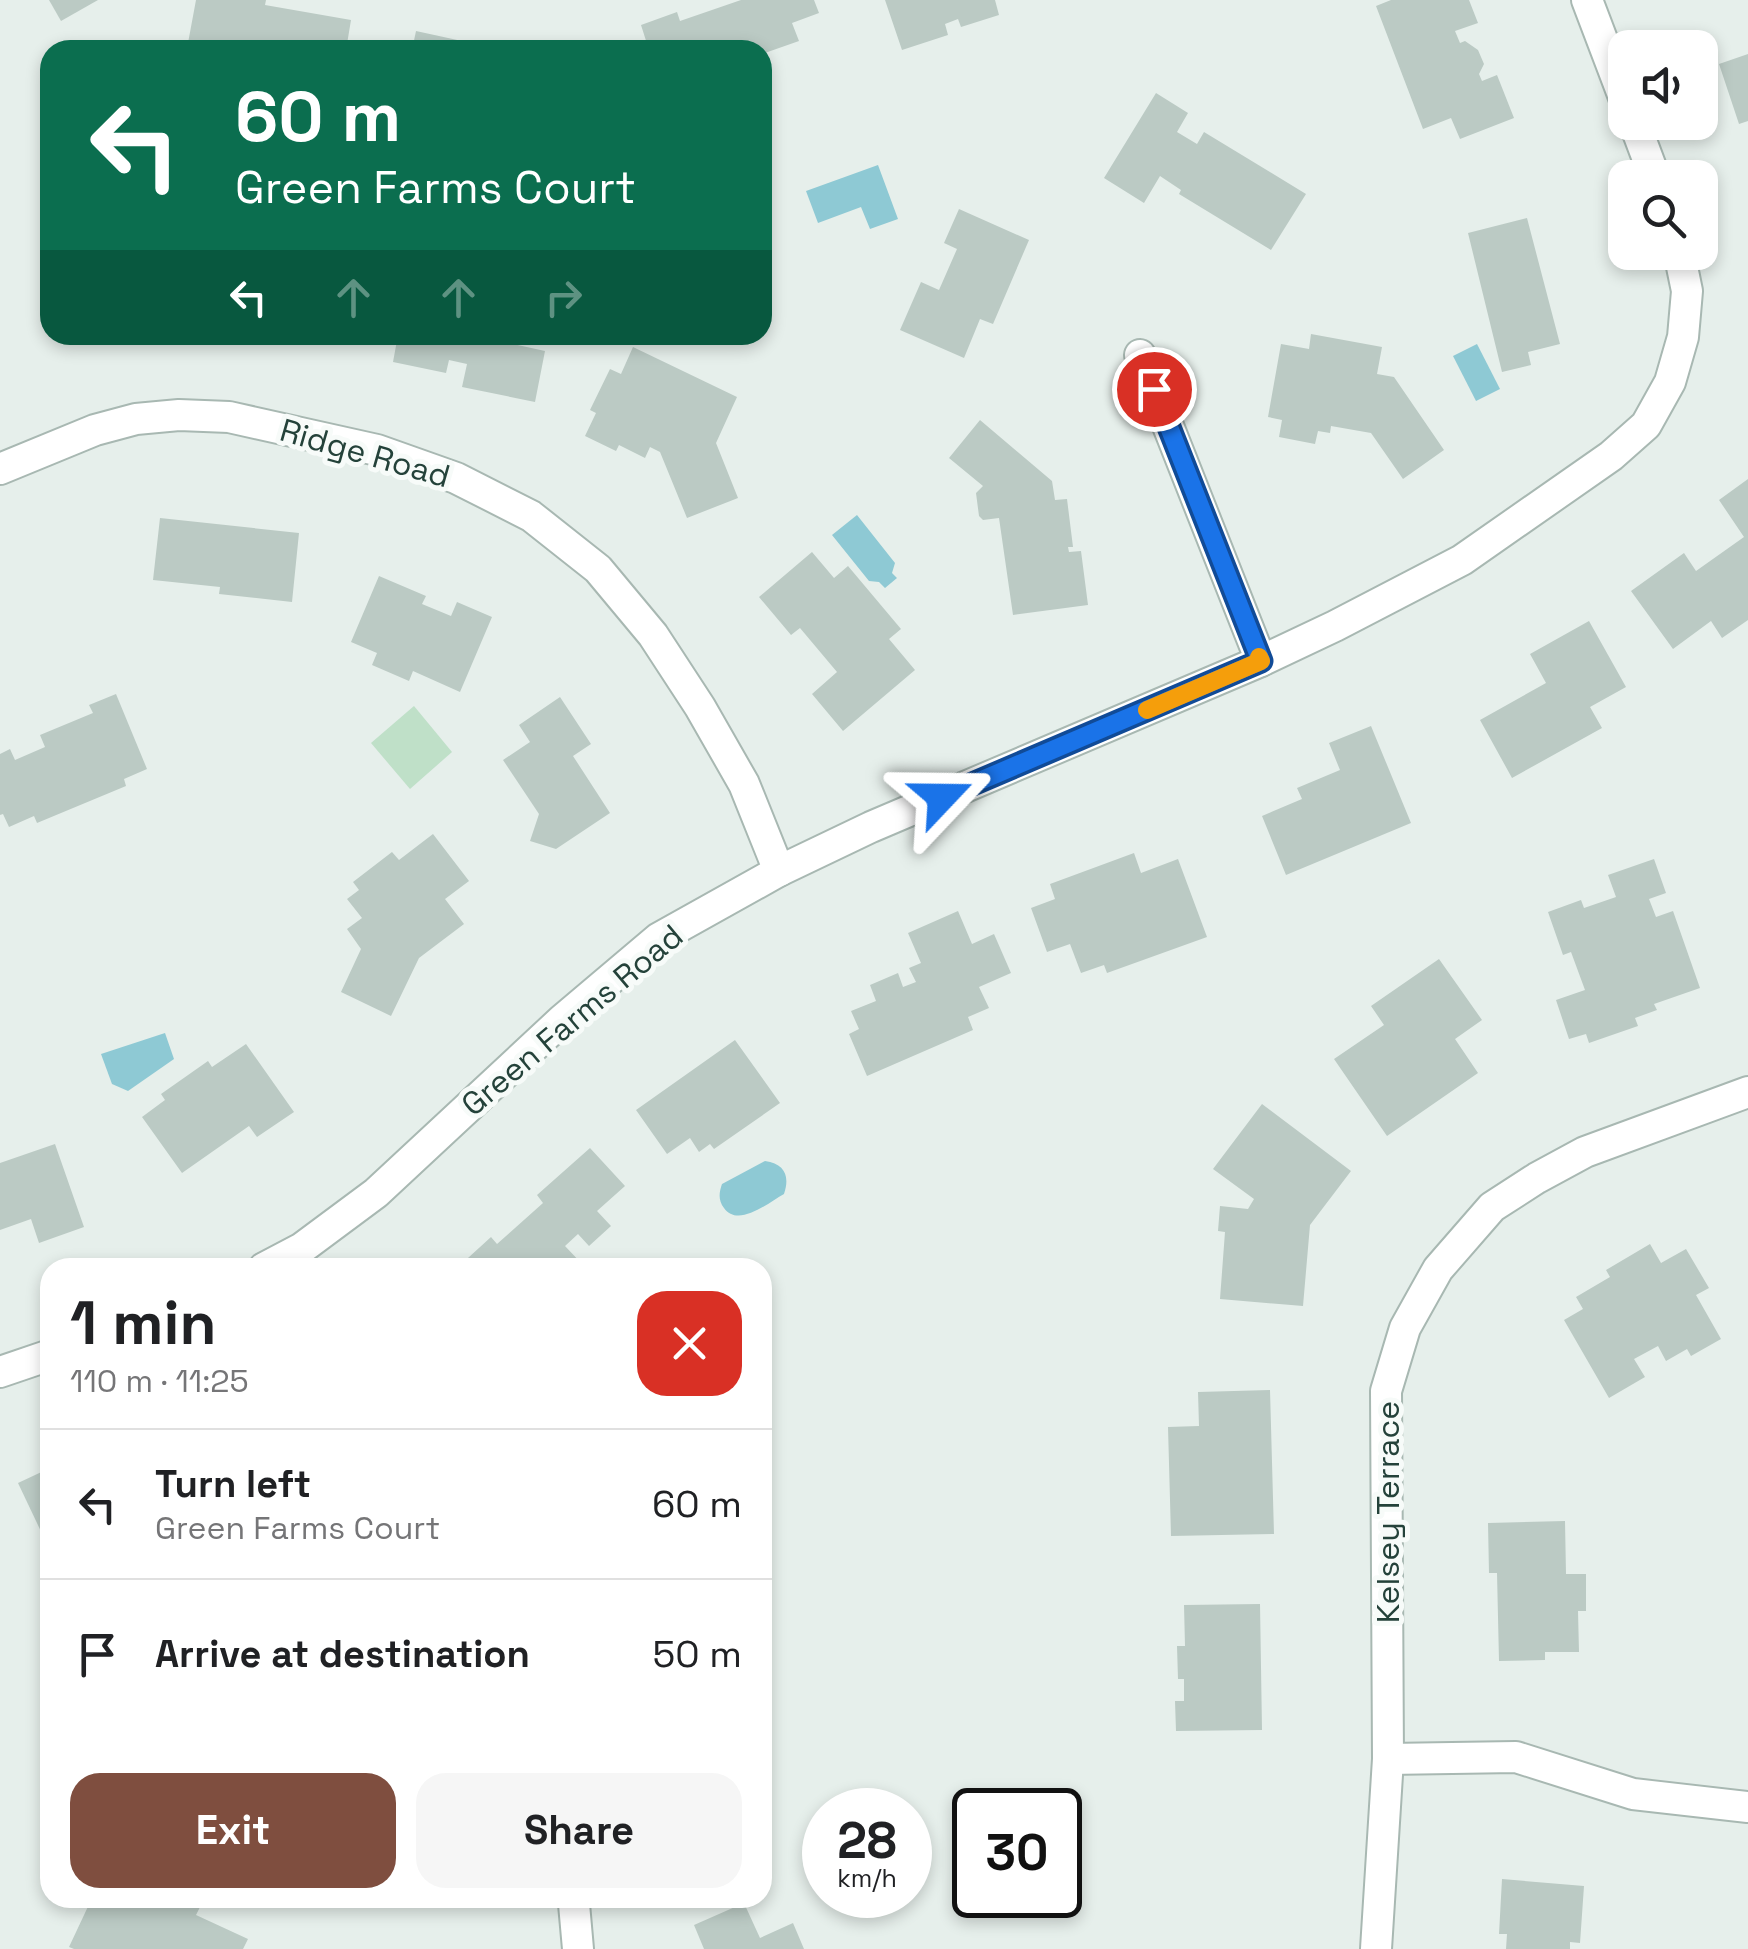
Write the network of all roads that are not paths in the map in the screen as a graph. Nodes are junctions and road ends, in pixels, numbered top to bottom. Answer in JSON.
{"nodes":[{"id":1,"x":1586,"y":0,"type":"edge"},
{"id":2,"x":1608,"y":56,"type":"edge"},
{"id":3,"x":1682,"y":270,"type":"edge"},
{"id":4,"x":1140,"y":355,"type":"dead end"},
{"id":5,"x":0,"y":469,"type":"edge"},
{"id":6,"x":1261,"y":661,"type":"junction"},
{"id":7,"x":779,"y":871,"type":"junction"},
{"id":8,"x":1748,"y":1092,"type":"edge"},
{"id":9,"x":283,"y":1258,"type":"edge"},
{"id":10,"x":40,"y":1359,"type":"edge"},
{"id":11,"x":0,"y":1372,"type":"edge"},
{"id":12,"x":1388,"y":1759,"type":"junction"},
{"id":13,"x":1748,"y":1807,"type":"edge"},
{"id":14,"x":576,"y":1908,"type":"edge"},
{"id":15,"x":578,"y":1949,"type":"edge"},
{"id":16,"x":1376,"y":1949,"type":"edge"}],
"edges":[{"from":1,"to":2,"type":"street"},
{"from":3,"to":6,"type":"street","name":"Green Farms Road"},
{"from":4,"to":6,"type":"street"},
{"from":5,"to":7,"type":"street","name":"Ridge Road"},
{"from":6,"to":7,"type":"street","name":"Green Farms Road"},
{"from":7,"to":9,"type":"street","name":"Green Farms Road"},
{"from":8,"to":12,"type":"street","name":"Kelsey Terrace"},
{"from":10,"to":11,"type":"street"},
{"from":12,"to":13,"type":"street"},
{"from":12,"to":16,"type":"street","name":"Kelsey Terrace"},
{"from":14,"to":15,"type":"street"}]}
